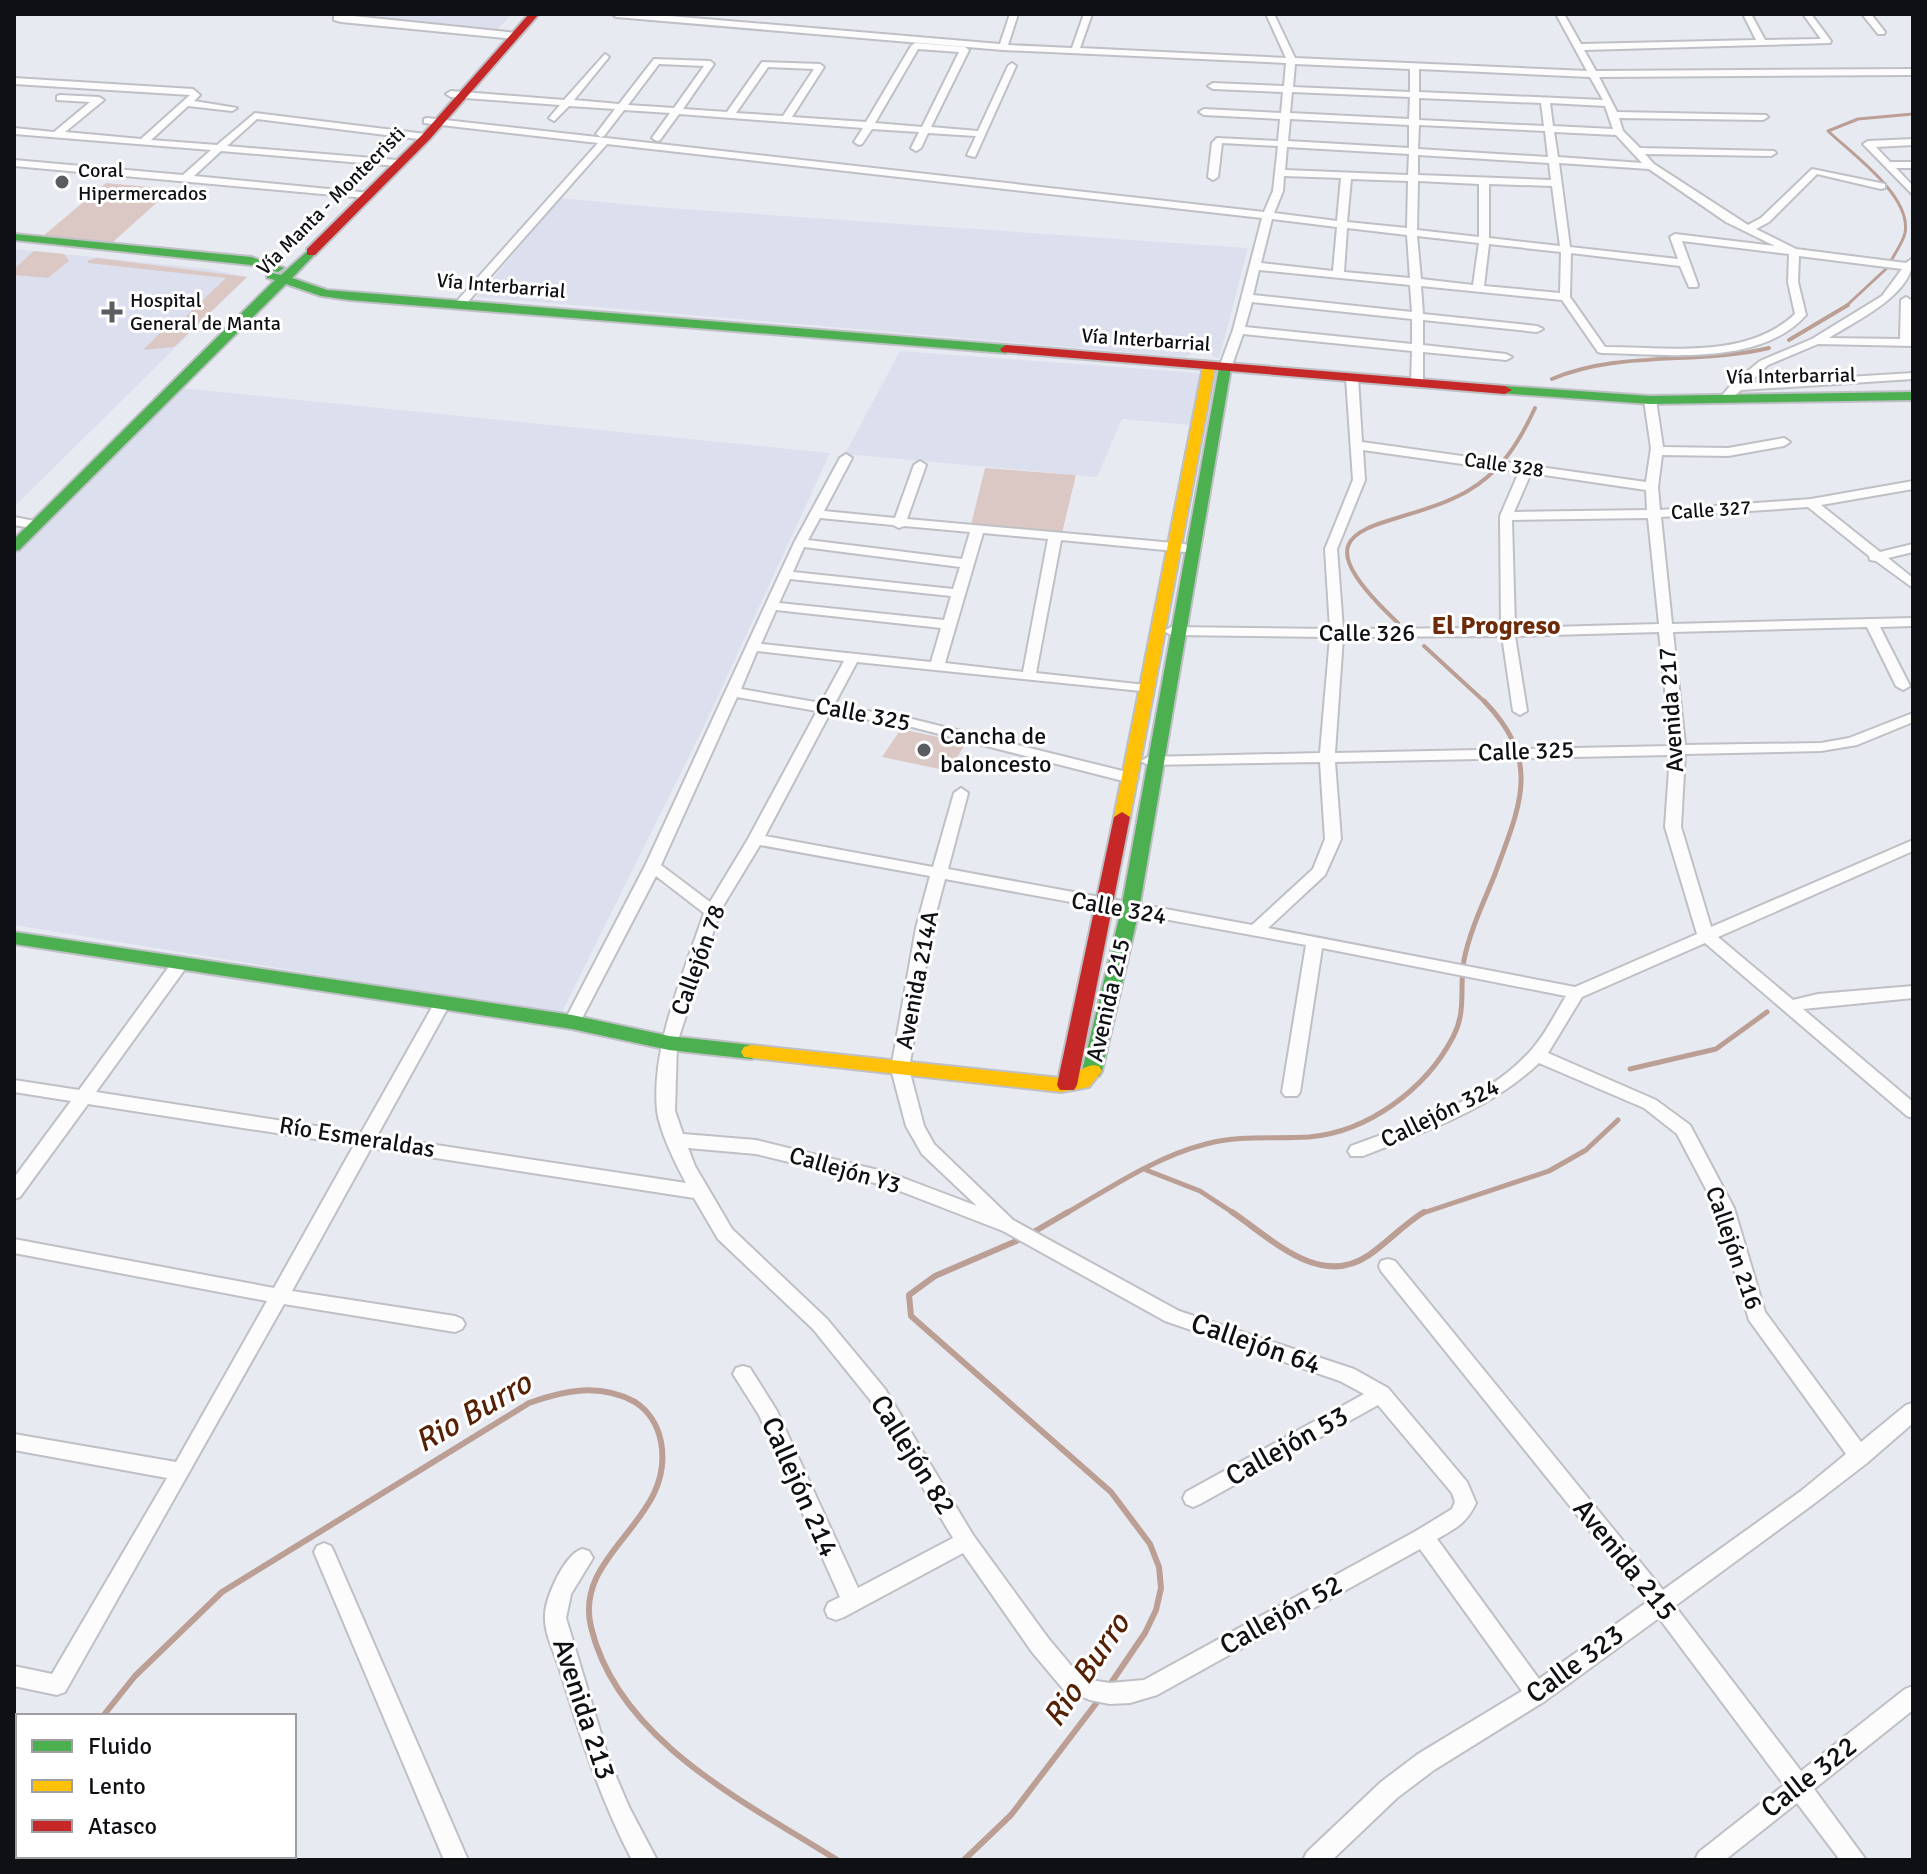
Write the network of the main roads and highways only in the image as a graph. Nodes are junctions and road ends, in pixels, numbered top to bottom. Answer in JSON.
{"nodes":[{"id":1,"x":522,"y":14,"type":"edge"},
{"id":2,"x":534,"y":14,"type":"edge"},
{"id":3,"x":510,"y":35,"type":"junction"},
{"id":4,"x":14,"y":237,"type":"edge"},
{"id":5,"x":14,"y":245,"type":"edge"},
{"id":6,"x":89,"y":249,"type":"junction"},
{"id":7,"x":280,"y":274,"type":"junction"},
{"id":8,"x":325,"y":293,"type":"junction"},
{"id":9,"x":377,"y":297,"type":"junction"},
{"id":10,"x":266,"y":298,"type":"junction"},
{"id":11,"x":1217,"y":368,"type":"junction"},
{"id":12,"x":1913,"y":396,"type":"edge"},
{"id":13,"x":22,"y":524,"type":"edge"},
{"id":14,"x":14,"y":547,"type":"edge"},
{"id":15,"x":14,"y":938,"type":"edge"},
{"id":16,"x":1067,"y":1085,"type":"junction"}],
"edges":[{"from":1,"to":3,"type":"main road","name":"Vía Manta - Montecristi"},
{"from":2,"to":3,"type":"main road","name":"Vía Manta - Montecristi"},
{"from":3,"to":7,"type":"main road","name":"Vía Manta - Montecristi"},
{"from":4,"to":6,"type":"main road","name":"Vía Interbarrial"},
{"from":5,"to":6,"type":"main road","name":"Vía Interbarrial"},
{"from":6,"to":7,"type":"main road","name":"Vía Interbarrial"},
{"from":7,"to":8,"type":"main road","name":"Vía Interbarrial"},
{"from":7,"to":9,"type":"main road","name":"Vía Interbarrial"},
{"from":7,"to":10,"type":"main road","name":"Vía Manta - Montecristi"},
{"from":7,"to":13,"type":"main road","name":"Vía Manta - Montecristi"},
{"from":8,"to":9,"type":"main road","name":"Vía Interbarrial"},
{"from":8,"to":10,"type":"main road"},
{"from":9,"to":11,"type":"main road","name":"Vía Interbarrial"},
{"from":10,"to":13,"type":"main road","name":"Vía Manta - Montecristi"},
{"from":11,"to":12,"type":"main road","name":"Vía Interbarrial"},
{"from":11,"to":16,"type":"main road","name":"Avenida 215"},
{"from":11,"to":16,"type":"main road","name":"Avenida 215"},
{"from":13,"to":14,"type":"main road","name":"Vía Manta - Montecristi"},
{"from":15,"to":16,"type":"main road"}]}
